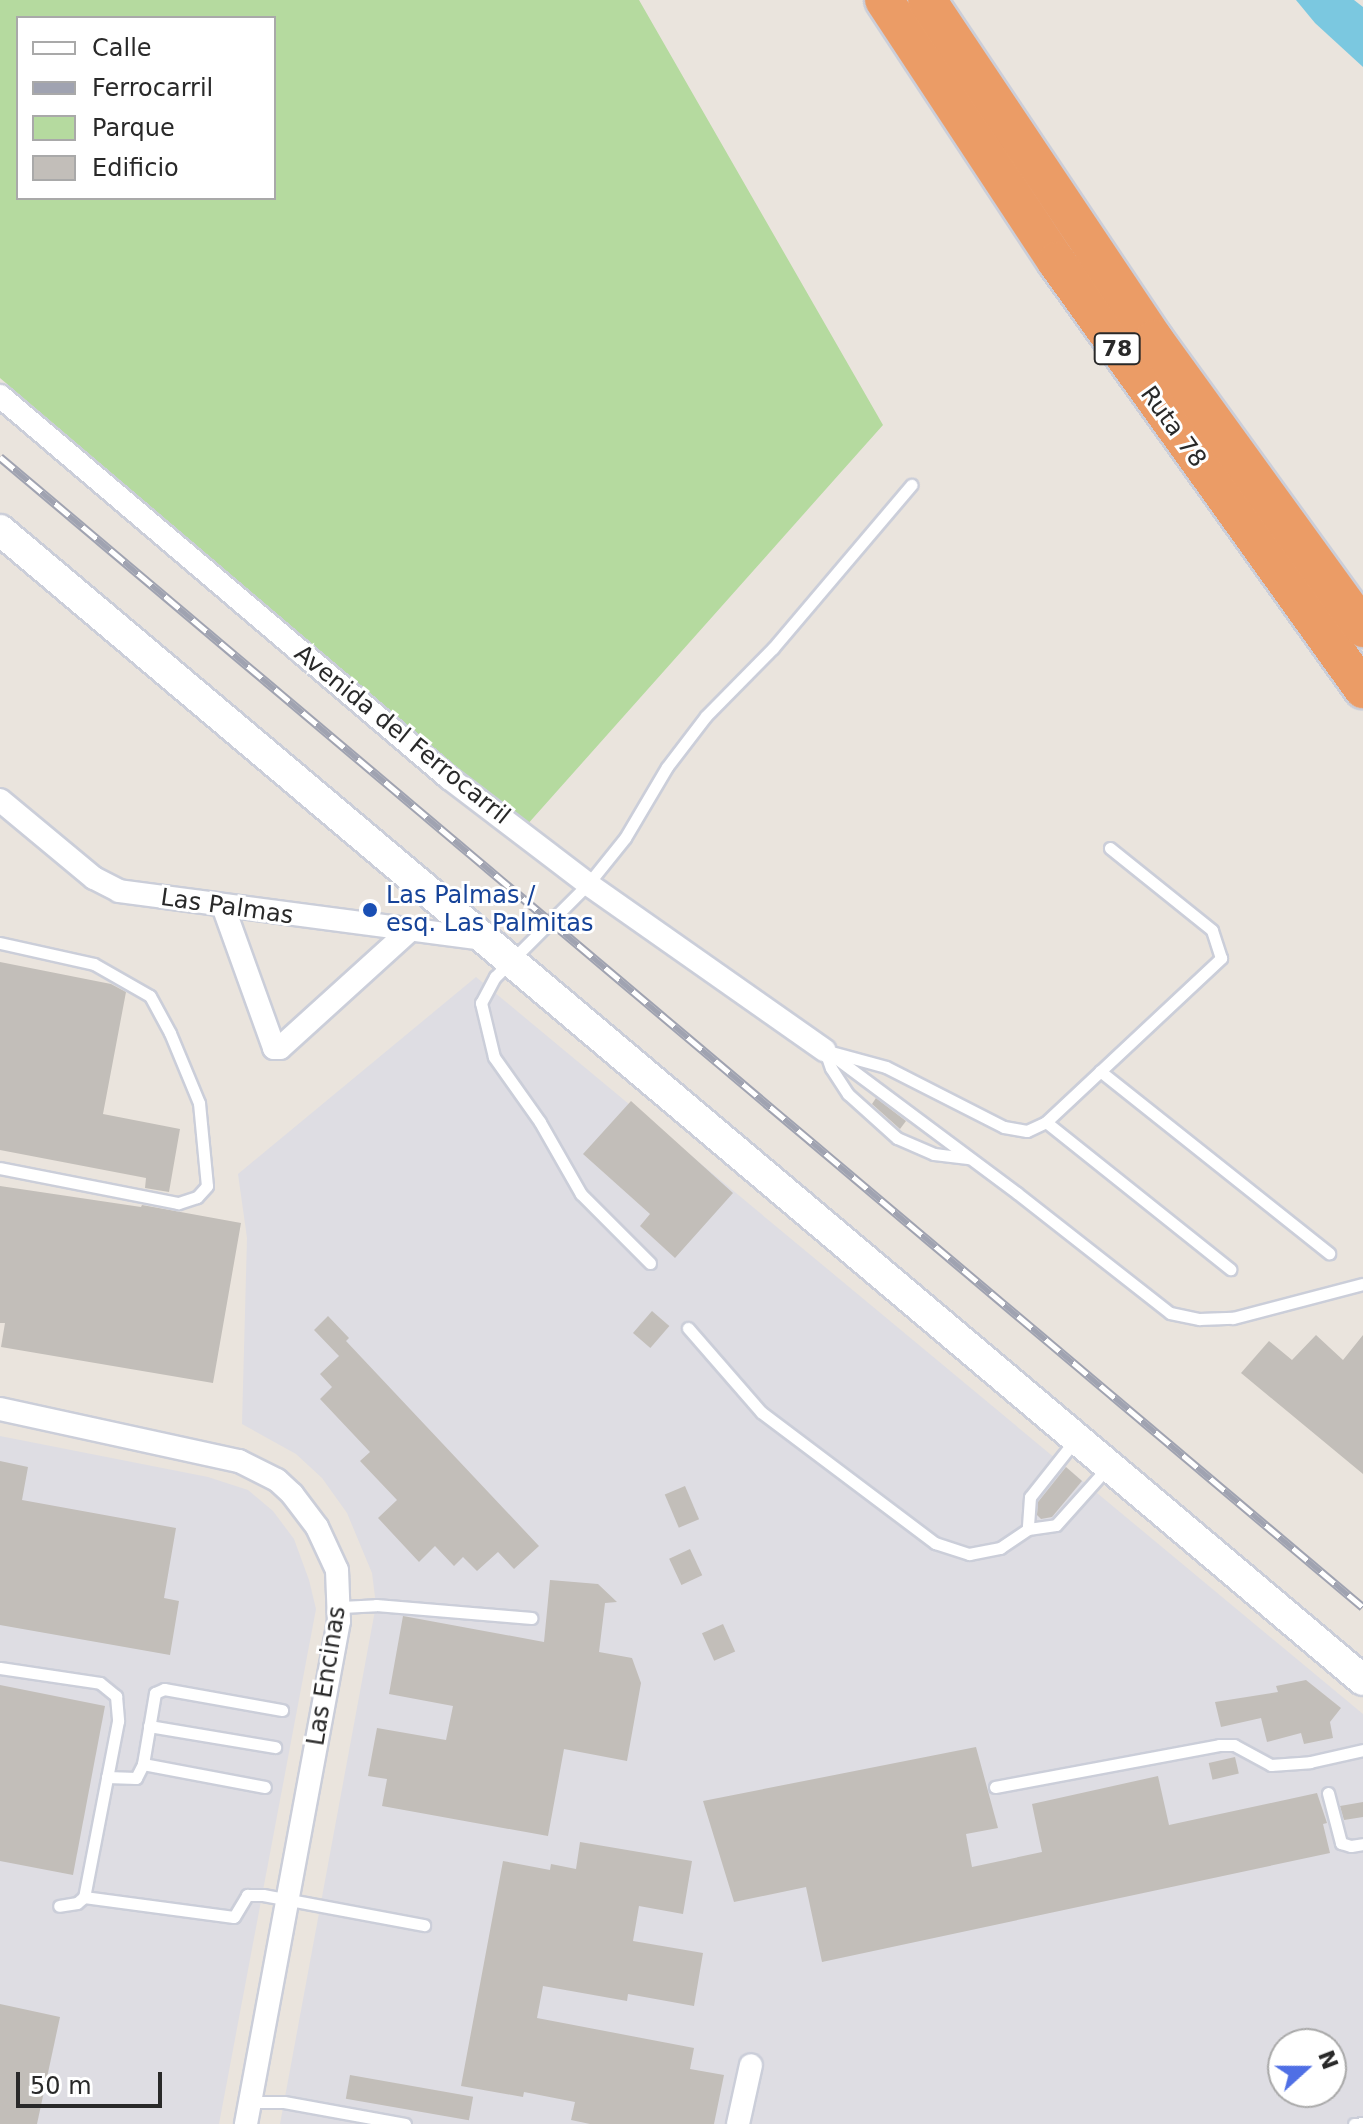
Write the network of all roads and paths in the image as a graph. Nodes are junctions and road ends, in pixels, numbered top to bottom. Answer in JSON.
{"nodes":[{"id":1,"x":884,"y":0,"type":"edge"},
{"id":2,"x":927,"y":0,"type":"edge"},
{"id":3,"x":0,"y":396,"type":"edge"},
{"id":4,"x":911,"y":485,"type":"dead end"},
{"id":5,"x":0,"y":530,"type":"edge"},
{"id":6,"x":1363,"y":628,"type":"edge"},
{"id":7,"x":1363,"y":689,"type":"edge"},
{"id":8,"x":0,"y":800,"type":"edge"},
{"id":9,"x":1110,"y":848,"type":"dead end"},
{"id":10,"x":588,"y":884,"type":"junction"},
{"id":11,"x":223,"y":906,"type":"junction"},
{"id":12,"x":409,"y":931,"type":"junction"},
{"id":13,"x":485,"y":939,"type":"junction"},
{"id":14,"x":0,"y":943,"type":"edge"},
{"id":15,"x":512,"y":962,"type":"junction"},
{"id":16,"x":824,"y":1050,"type":"junction"},
{"id":17,"x":1100,"y":1071,"type":"junction"},
{"id":18,"x":1046,"y":1122,"type":"junction"},
{"id":19,"x":969,"y":1158,"type":"junction"},
{"id":20,"x":0,"y":1168,"type":"edge"},
{"id":21,"x":1329,"y":1253,"type":"dead end"},
{"id":22,"x":650,"y":1263,"type":"dead end"},
{"id":23,"x":1230,"y":1269,"type":"dead end"},
{"id":24,"x":1363,"y":1284,"type":"edge"},
{"id":25,"x":688,"y":1328,"type":"dead end"},
{"id":26,"x":0,"y":1409,"type":"edge"},
{"id":27,"x":1077,"y":1438,"type":"junction"},
{"id":28,"x":1109,"y":1465,"type":"junction"},
{"id":29,"x":1028,"y":1529,"type":"junction"},
{"id":30,"x":341,"y":1607,"type":"junction"},
{"id":31,"x":531,"y":1618,"type":"dead end"},
{"id":32,"x":0,"y":1668,"type":"edge"},
{"id":33,"x":1363,"y":1680,"type":"edge"},
{"id":34,"x":282,"y":1710,"type":"dead end"},
{"id":35,"x":149,"y":1726,"type":"junction"},
{"id":36,"x":275,"y":1747,"type":"dead end"},
{"id":37,"x":1363,"y":1750,"type":"edge"},
{"id":38,"x":143,"y":1764,"type":"junction"},
{"id":39,"x":107,"y":1777,"type":"junction"},
{"id":40,"x":265,"y":1787,"type":"dead end"},
{"id":41,"x":995,"y":1787,"type":"dead end"},
{"id":42,"x":1328,"y":1793,"type":"dead end"},
{"id":43,"x":1363,"y":1844,"type":"edge"},
{"id":44,"x":84,"y":1897,"type":"junction"},
{"id":45,"x":287,"y":1898,"type":"junction"},
{"id":46,"x":59,"y":1906,"type":"dead end"},
{"id":47,"x":424,"y":1925,"type":"dead end"},
{"id":48,"x":751,"y":2065,"type":"dead end"},
{"id":49,"x":251,"y":2102,"type":"junction"},
{"id":50,"x":1363,"y":2123,"type":"edge"},
{"id":51,"x":246,"y":2124,"type":"edge"},
{"id":52,"x":405,"y":2124,"type":"edge"},
{"id":53,"x":738,"y":2124,"type":"edge"},
{"id":54,"x":1354,"y":2124,"type":"edge"}],
"edges":[{"from":1,"to":7,"type":"highway","name":"Ruta 78","number":"78"},
{"from":2,"to":6,"type":"highway","name":"Ruta 78","number":"78"},
{"from":3,"to":10,"type":"street","name":"Avenida del Ferrocarril"},
{"from":4,"to":10,"type":"lane"},
{"from":5,"to":13,"type":"main road"},
{"from":8,"to":11,"type":"street","name":"Las Palmas"},
{"from":9,"to":17,"type":"lane"},
{"from":10,"to":15,"type":"lane"},
{"from":10,"to":16,"type":"street","name":"Avenida del Ferrocarril"},
{"from":11,"to":12,"type":"street","name":"Las Palmas"},
{"from":11,"to":12,"type":"street"},
{"from":12,"to":13,"type":"street","name":"Las Palmas"},
{"from":13,"to":15,"type":"main road"},
{"from":14,"to":20,"type":"lane"},
{"from":15,"to":22,"type":"lane"},
{"from":15,"to":27,"type":"main road"},
{"from":16,"to":18,"type":"lane"},
{"from":16,"to":19,"type":"lane"},
{"from":16,"to":19,"type":"lane"},
{"from":17,"to":18,"type":"lane"},
{"from":17,"to":21,"type":"lane"},
{"from":18,"to":23,"type":"lane"},
{"from":19,"to":24,"type":"lane"},
{"from":25,"to":29,"type":"lane"},
{"from":26,"to":30,"type":"street","name":"Las Encinas"},
{"from":27,"to":28,"type":"main road"},
{"from":27,"to":29,"type":"lane"},
{"from":28,"to":29,"type":"lane"},
{"from":28,"to":33,"type":"main road"},
{"from":30,"to":31,"type":"lane"},
{"from":30,"to":45,"type":"street","name":"Las Encinas"},
{"from":32,"to":39,"type":"lane"},
{"from":34,"to":35,"type":"lane"},
{"from":35,"to":36,"type":"lane"},
{"from":35,"to":38,"type":"lane"},
{"from":37,"to":41,"type":"lane"},
{"from":38,"to":39,"type":"lane"},
{"from":38,"to":40,"type":"lane"},
{"from":39,"to":44,"type":"lane"},
{"from":42,"to":43,"type":"lane"},
{"from":44,"to":45,"type":"lane"},
{"from":44,"to":46,"type":"lane"},
{"from":45,"to":47,"type":"lane"},
{"from":45,"to":49,"type":"street","name":"Las Encinas"},
{"from":48,"to":53,"type":"street"},
{"from":49,"to":51,"type":"street","name":"Las Encinas"},
{"from":49,"to":52,"type":"lane"},
{"from":50,"to":54,"type":"lane"}]}
